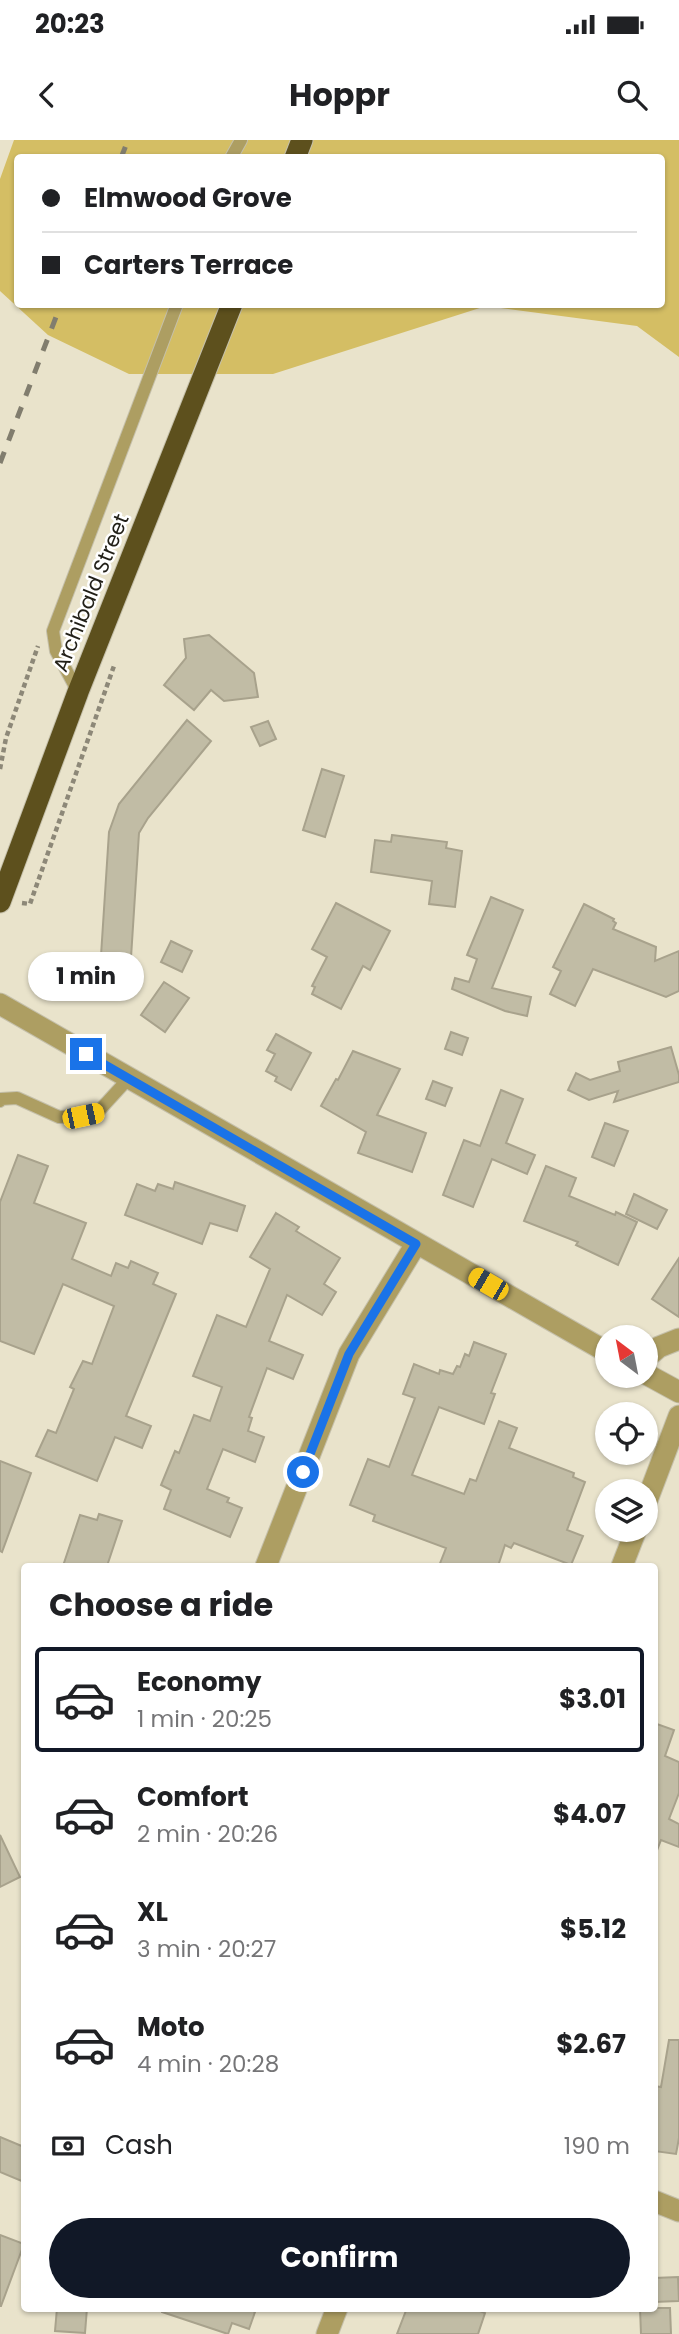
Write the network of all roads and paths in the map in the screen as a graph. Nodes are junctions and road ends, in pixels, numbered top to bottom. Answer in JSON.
{"nodes":[{"id":1,"x":175,"y":308,"type":"edge"},
{"id":2,"x":230,"y":308,"type":"edge"},
{"id":3,"x":78,"y":692,"type":"junction"},
{"id":4,"x":0,"y":902,"type":"edge"},
{"id":5,"x":0,"y":1004,"type":"edge"},
{"id":6,"x":129,"y":1078,"type":"junction"},
{"id":7,"x":0,"y":1101,"type":"edge"},
{"id":8,"x":416,"y":1244,"type":"junction"},
{"id":9,"x":679,"y":1339,"type":"edge"},
{"id":10,"x":595,"y":1345,"type":"edge"},
{"id":11,"x":658,"y":1348,"type":"edge"},
{"id":12,"x":658,"y":1381,"type":"edge"},
{"id":13,"x":679,"y":1392,"type":"edge"},
{"id":14,"x":679,"y":1416,"type":"edge"},
{"id":15,"x":655,"y":1479,"type":"edge"},
{"id":16,"x":631,"y":1542,"type":"edge"},
{"id":17,"x":267,"y":1563,"type":"edge"},
{"id":18,"x":623,"y":1563,"type":"edge"},
{"id":19,"x":658,"y":2203,"type":"edge"},
{"id":20,"x":679,"y":2211,"type":"edge"},
{"id":21,"x":335,"y":2312,"type":"edge"},
{"id":22,"x":327,"y":2334,"type":"edge"}],
"edges":[{"from":1,"to":3,"type":"lane"},
{"from":2,"to":3,"type":"highway","name":"Archibald Street"},
{"from":3,"to":4,"type":"highway","name":"Archibald Street"},
{"from":5,"to":6,"type":"street"},
{"from":6,"to":7,"type":"lane"},
{"from":6,"to":8,"type":"street"},
{"from":8,"to":10,"type":"street"},
{"from":8,"to":17,"type":"street"},
{"from":9,"to":11,"type":"street"},
{"from":12,"to":13,"type":"street"},
{"from":14,"to":15,"type":"street"},
{"from":16,"to":18,"type":"street"},
{"from":19,"to":20,"type":"street"},
{"from":21,"to":22,"type":"street"}]}
